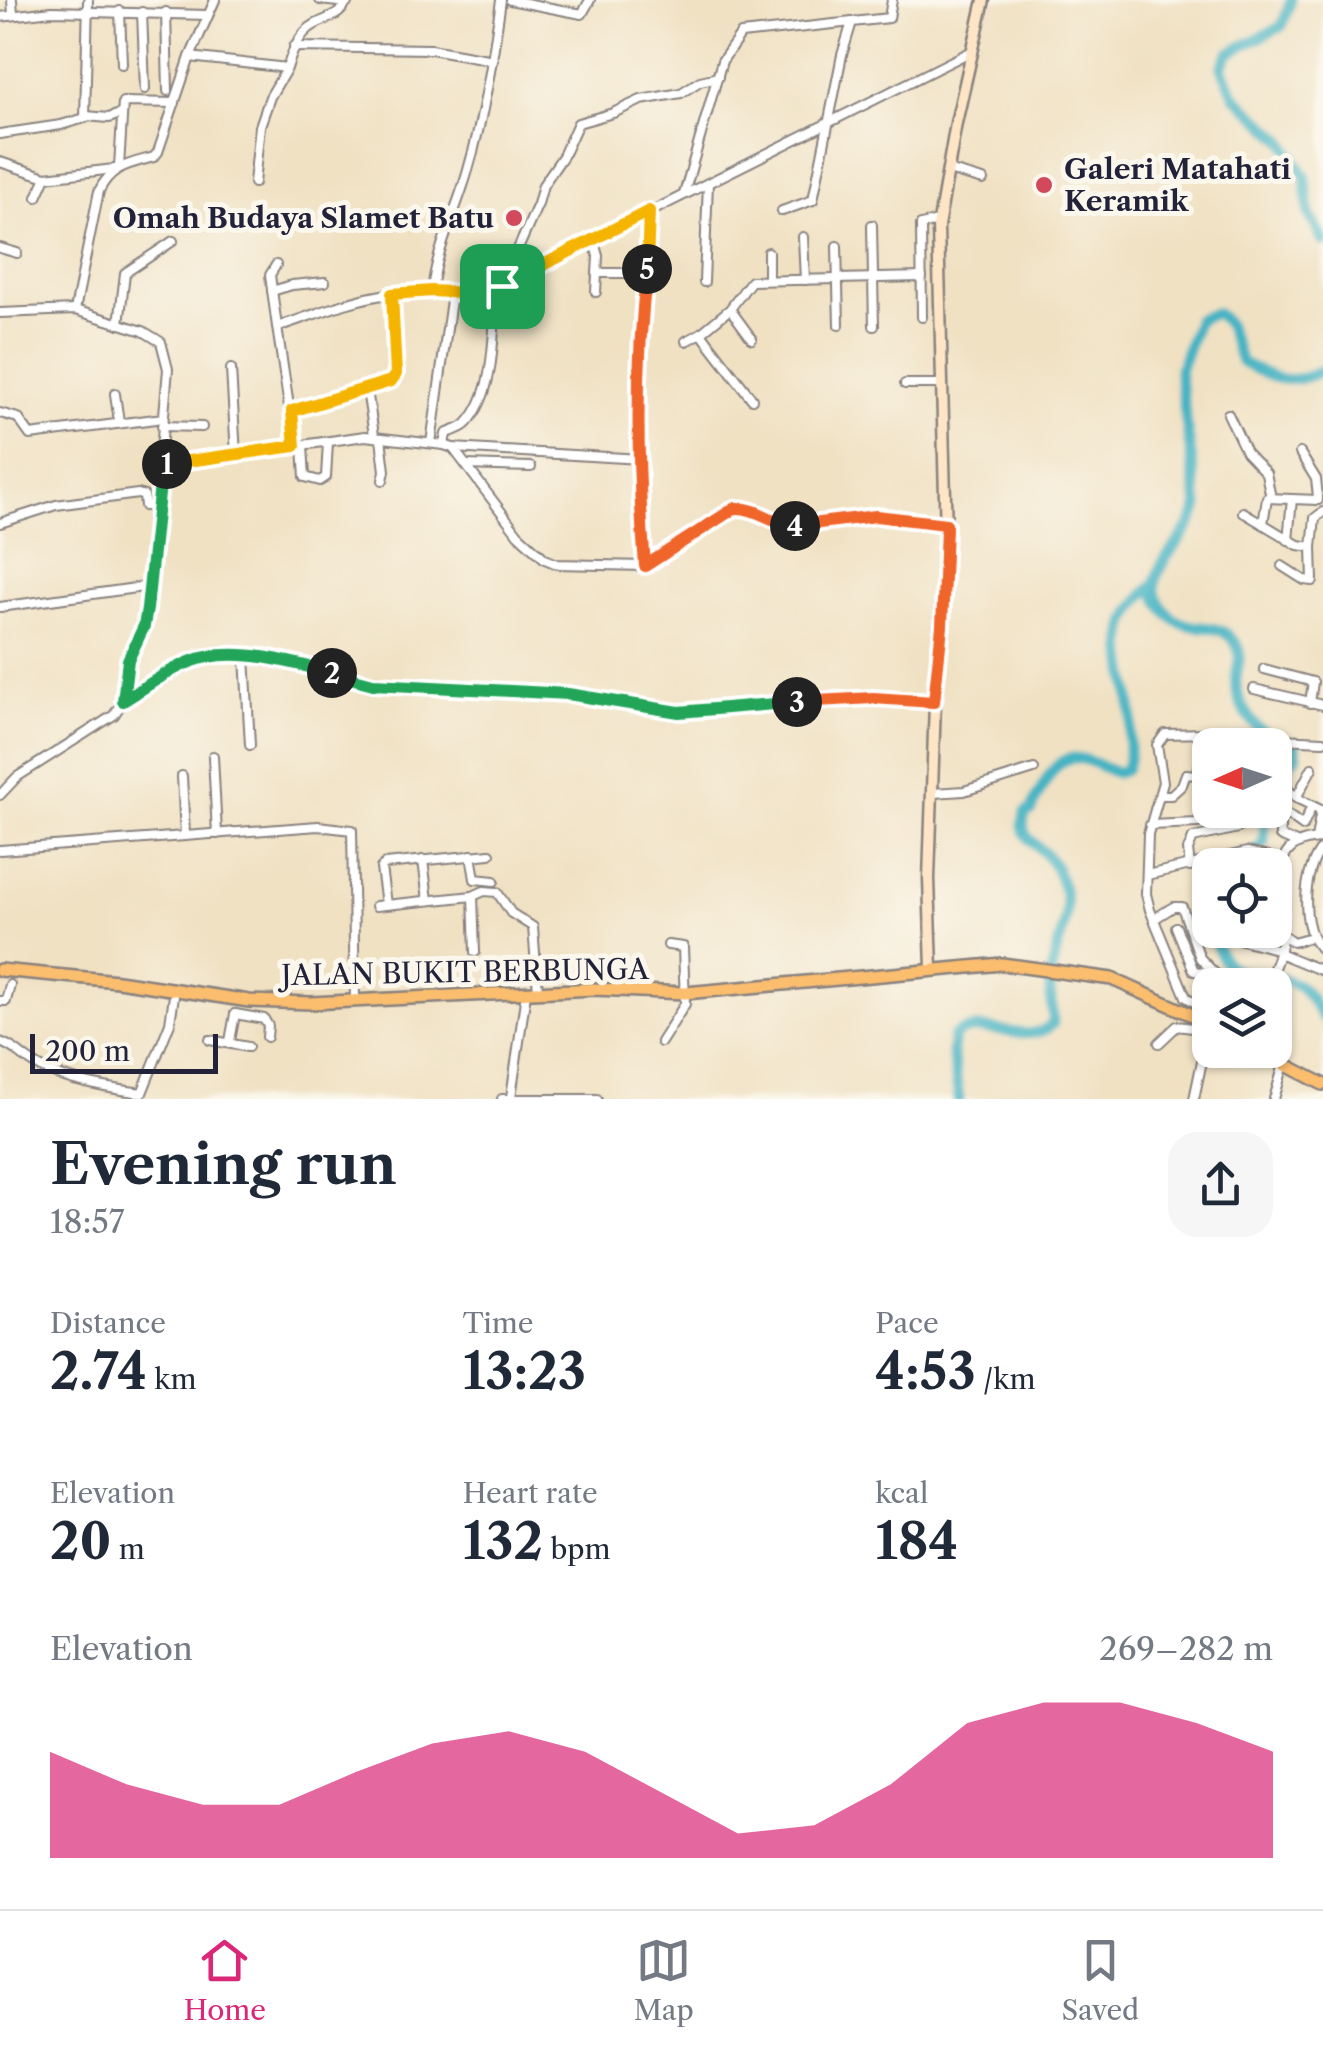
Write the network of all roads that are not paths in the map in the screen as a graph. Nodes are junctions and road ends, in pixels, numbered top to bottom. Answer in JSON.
{"nodes":[{"id":1,"x":12,"y":0,"type":"edge"},
{"id":2,"x":88,"y":0,"type":"edge"},
{"id":3,"x":215,"y":0,"type":"edge"},
{"id":4,"x":320,"y":0,"type":"edge"},
{"id":5,"x":501,"y":0,"type":"edge"},
{"id":6,"x":510,"y":0,"type":"edge"},
{"id":7,"x":590,"y":0,"type":"edge"},
{"id":8,"x":892,"y":0,"type":"edge"},
{"id":9,"x":984,"y":0,"type":"edge"},
{"id":10,"x":348,"y":1,"type":"edge"},
{"id":11,"x":545,"y":3,"type":"edge"},
{"id":12,"x":86,"y":12,"type":"junction"},
{"id":13,"x":120,"y":12,"type":"junction"},
{"id":14,"x":142,"y":12,"type":"junction"},
{"id":15,"x":166,"y":12,"type":"junction"},
{"id":16,"x":208,"y":15,"type":"junction"},
{"id":17,"x":13,"y":16,"type":"junction"},
{"id":18,"x":0,"y":17,"type":"edge"},
{"id":19,"x":852,"y":22,"type":"junction"},
{"id":20,"x":294,"y":47,"type":"junction"},
{"id":21,"x":972,"y":51,"type":"junction"},
{"id":22,"x":190,"y":57,"type":"junction"},
{"id":23,"x":492,"y":60,"type":"junction"},
{"id":24,"x":122,"y":64,"type":"dead end"},
{"id":25,"x":287,"y":68,"type":"junction"},
{"id":26,"x":718,"y":77,"type":"junction"},
{"id":27,"x":145,"y":89,"type":"dead end"},
{"id":28,"x":168,"y":91,"type":"dead end"},
{"id":29,"x":175,"y":102,"type":"junction"},
{"id":30,"x":120,"y":114,"type":"junction"},
{"id":31,"x":86,"y":116,"type":"junction"},
{"id":32,"x":828,"y":122,"type":"junction"},
{"id":33,"x":0,"y":134,"type":"edge"},
{"id":34,"x":0,"y":162,"type":"edge"},
{"id":35,"x":117,"y":168,"type":"junction"},
{"id":36,"x":948,"y":170,"type":"junction"},
{"id":37,"x":46,"y":177,"type":"junction"},
{"id":38,"x":983,"y":180,"type":"dead end"},
{"id":39,"x":254,"y":183,"type":"dead end"},
{"id":40,"x":708,"y":183,"type":"junction"},
{"id":41,"x":684,"y":194,"type":"junction"},
{"id":42,"x":37,"y":198,"type":"dead end"},
{"id":43,"x":649,"y":211,"type":"junction"},
{"id":44,"x":782,"y":211,"type":"dead end"},
{"id":45,"x":938,"y":221,"type":"junction"},
{"id":46,"x":872,"y":226,"type":"dead end"},
{"id":47,"x":803,"y":237,"type":"dead end"},
{"id":48,"x":173,"y":240,"type":"dead end"},
{"id":49,"x":594,"y":242,"type":"junction"},
{"id":50,"x":838,"y":246,"type":"dead end"},
{"id":51,"x":0,"y":248,"type":"edge"},
{"id":52,"x":768,"y":252,"type":"dead end"},
{"id":53,"x":17,"y":253,"type":"dead end"},
{"id":54,"x":276,"y":265,"type":"dead end"},
{"id":55,"x":598,"y":273,"type":"junction"},
{"id":56,"x":628,"y":274,"type":"dead end"},
{"id":57,"x":922,"y":277,"type":"junction"},
{"id":58,"x":874,"y":278,"type":"junction"},
{"id":59,"x":840,"y":279,"type":"junction"},
{"id":60,"x":768,"y":280,"type":"junction"},
{"id":61,"x":806,"y":280,"type":"junction"},
{"id":62,"x":325,"y":282,"type":"dead end"},
{"id":63,"x":704,"y":282,"type":"dead end"},
{"id":64,"x":499,"y":288,"type":"junction"},
{"id":65,"x":272,"y":291,"type":"junction"},
{"id":66,"x":432,"y":291,"type":"junction"},
{"id":67,"x":596,"y":292,"type":"dead end"},
{"id":68,"x":452,"y":293,"type":"junction"},
{"id":69,"x":392,"y":294,"type":"junction"},
{"id":70,"x":75,"y":310,"type":"junction"},
{"id":71,"x":730,"y":310,"type":"junction"},
{"id":72,"x":0,"y":312,"type":"edge"},
{"id":73,"x":922,"y":317,"type":"dead end"},
{"id":74,"x":119,"y":324,"type":"junction"},
{"id":75,"x":839,"y":325,"type":"dead end"},
{"id":76,"x":874,"y":326,"type":"dead end"},
{"id":77,"x":277,"y":327,"type":"junction"},
{"id":78,"x":701,"y":333,"type":"junction"},
{"id":79,"x":752,"y":339,"type":"dead end"},
{"id":80,"x":686,"y":341,"type":"dead end"},
{"id":81,"x":231,"y":369,"type":"dead end"},
{"id":82,"x":904,"y":384,"type":"dead end"},
{"id":83,"x":941,"y":384,"type":"junction"},
{"id":84,"x":367,"y":390,"type":"junction"},
{"id":85,"x":115,"y":394,"type":"dead end"},
{"id":86,"x":752,"y":399,"type":"dead end"},
{"id":87,"x":292,"y":411,"type":"junction"},
{"id":88,"x":0,"y":414,"type":"edge"},
{"id":89,"x":1228,"y":414,"type":"dead end"},
{"id":90,"x":159,"y":421,"type":"junction"},
{"id":91,"x":119,"y":422,"type":"junction"},
{"id":92,"x":202,"y":428,"type":"dead end"},
{"id":93,"x":378,"y":437,"type":"junction"},
{"id":94,"x":328,"y":442,"type":"junction"},
{"id":95,"x":431,"y":444,"type":"junction"},
{"id":96,"x":299,"y":446,"type":"junction"},
{"id":97,"x":448,"y":446,"type":"junction"},
{"id":98,"x":1300,"y":453,"type":"dead end"},
{"id":99,"x":236,"y":456,"type":"junction"},
{"id":100,"x":641,"y":459,"type":"junction"},
{"id":101,"x":162,"y":465,"type":"junction"},
{"id":102,"x":466,"y":465,"type":"junction"},
{"id":103,"x":532,"y":467,"type":"dead end"},
{"id":104,"x":382,"y":480,"type":"dead end"},
{"id":105,"x":1323,"y":482,"type":"edge"},
{"id":106,"x":1271,"y":498,"type":"junction"},
{"id":107,"x":1292,"y":499,"type":"junction"},
{"id":108,"x":1321,"y":504,"type":"edge"},
{"id":109,"x":154,"y":506,"type":"junction"},
{"id":110,"x":1243,"y":512,"type":"dead end"},
{"id":111,"x":0,"y":523,"type":"edge"},
{"id":112,"x":946,"y":524,"type":"junction"},
{"id":113,"x":1263,"y":524,"type":"junction"},
{"id":114,"x":1288,"y":540,"type":"junction"},
{"id":115,"x":1312,"y":547,"type":"junction"},
{"id":116,"x":645,"y":566,"type":"junction"},
{"id":117,"x":1282,"y":566,"type":"dead end"},
{"id":118,"x":151,"y":577,"type":"junction"},
{"id":119,"x":0,"y":607,"type":"edge"},
{"id":120,"x":245,"y":656,"type":"junction"},
{"id":121,"x":1264,"y":669,"type":"dead end"},
{"id":122,"x":1254,"y":688,"type":"dead end"},
{"id":123,"x":123,"y":701,"type":"junction"},
{"id":124,"x":934,"y":702,"type":"junction"},
{"id":125,"x":1310,"y":703,"type":"junction"},
{"id":126,"x":1323,"y":705,"type":"edge"},
{"id":127,"x":1192,"y":733,"type":"edge"},
{"id":128,"x":1292,"y":740,"type":"edge"},
{"id":129,"x":1323,"y":741,"type":"edge"},
{"id":130,"x":250,"y":745,"type":"dead end"},
{"id":131,"x":213,"y":756,"type":"dead end"},
{"id":132,"x":1312,"y":768,"type":"dead end"},
{"id":133,"x":1034,"y":769,"type":"dead end"},
{"id":134,"x":1192,"y":775,"type":"edge"},
{"id":135,"x":182,"y":776,"type":"dead end"},
{"id":136,"x":932,"y":793,"type":"junction"},
{"id":137,"x":1292,"y":794,"type":"edge"},
{"id":138,"x":1160,"y":795,"type":"junction"},
{"id":139,"x":0,"y":796,"type":"edge"},
{"id":140,"x":1296,"y":798,"type":"junction"},
{"id":141,"x":1312,"y":806,"type":"junction"},
{"id":142,"x":1292,"y":819,"type":"edge"},
{"id":143,"x":1192,"y":823,"type":"edge"},
{"id":144,"x":1150,"y":825,"type":"junction"},
{"id":145,"x":1303,"y":826,"type":"junction"},
{"id":146,"x":1238,"y":828,"type":"dead end"},
{"id":147,"x":1279,"y":828,"type":"edge"},
{"id":148,"x":217,"y":834,"type":"junction"},
{"id":149,"x":185,"y":836,"type":"junction"},
{"id":150,"x":1320,"y":839,"type":"edge"},
{"id":151,"x":1299,"y":841,"type":"junction"},
{"id":152,"x":1323,"y":847,"type":"edge"},
{"id":153,"x":1292,"y":849,"type":"edge"},
{"id":154,"x":0,"y":850,"type":"edge"},
{"id":155,"x":490,"y":854,"type":"dead end"},
{"id":156,"x":471,"y":855,"type":"junction"},
{"id":157,"x":423,"y":860,"type":"junction"},
{"id":158,"x":1190,"y":867,"type":"joint"},
{"id":159,"x":1148,"y":875,"type":"junction"},
{"id":160,"x":494,"y":881,"type":"dead end"},
{"id":161,"x":473,"y":896,"type":"junction"},
{"id":162,"x":428,"y":900,"type":"junction"},
{"id":163,"x":1154,"y":920,"type":"junction"},
{"id":164,"x":1176,"y":927,"type":"dead end"},
{"id":165,"x":1311,"y":937,"type":"junction"},
{"id":166,"x":1292,"y":941,"type":"edge"},
{"id":167,"x":668,"y":944,"type":"dead end"},
{"id":168,"x":1267,"y":948,"type":"edge"},
{"id":169,"x":1280,"y":948,"type":"edge"},
{"id":170,"x":1323,"y":951,"type":"edge"},
{"id":171,"x":475,"y":952,"type":"dead end"},
{"id":172,"x":1280,"y":952,"type":"junction"},
{"id":173,"x":1193,"y":968,"type":"edge"},
{"id":174,"x":1208,"y":968,"type":"edge"},
{"id":175,"x":1274,"y":968,"type":"dead end"},
{"id":176,"x":932,"y":969,"type":"junction"},
{"id":177,"x":0,"y":970,"type":"edge"},
{"id":178,"x":1323,"y":971,"type":"edge"},
{"id":179,"x":10,"y":985,"type":"dead end"},
{"id":180,"x":175,"y":989,"type":"junction"},
{"id":181,"x":532,"y":992,"type":"junction"},
{"id":182,"x":685,"y":993,"type":"junction"},
{"id":183,"x":238,"y":999,"type":"junction"},
{"id":184,"x":355,"y":1000,"type":"junction"},
{"id":185,"x":0,"y":1001,"type":"edge"},
{"id":186,"x":1192,"y":1001,"type":"edge"},
{"id":187,"x":235,"y":1014,"type":"junction"},
{"id":188,"x":1192,"y":1017,"type":"edge"},
{"id":189,"x":1192,"y":1025,"type":"edge"},
{"id":190,"x":268,"y":1036,"type":"dead end"},
{"id":191,"x":210,"y":1040,"type":"dead end"},
{"id":192,"x":0,"y":1042,"type":"edge"},
{"id":193,"x":230,"y":1042,"type":"junction"},
{"id":194,"x":661,"y":1042,"type":"dead end"},
{"id":195,"x":1160,"y":1043,"type":"dead end"},
{"id":196,"x":248,"y":1048,"type":"dead end"},
{"id":197,"x":1199,"y":1068,"type":"edge"},
{"id":198,"x":1283,"y":1068,"type":"edge"},
{"id":199,"x":1292,"y":1068,"type":"edge"},
{"id":200,"x":1323,"y":1084,"type":"edge"},
{"id":201,"x":506,"y":1098,"type":"edge"},
{"id":202,"x":597,"y":1099,"type":"edge"},
{"id":203,"x":1194,"y":1099,"type":"edge"},
{"id":204,"x":1274,"y":1099,"type":"edge"}],
"edges":[{"from":1,"to":17,"type":"street"},
{"from":2,"to":12,"type":"street"},
{"from":3,"to":16,"type":"street"},
{"from":4,"to":10,"type":"street"},
{"from":5,"to":23,"type":"street"},
{"from":6,"to":11,"type":"street"},
{"from":7,"to":11,"type":"street"},
{"from":8,"to":19,"type":"street"},
{"from":9,"to":21,"type":"main road"},
{"from":10,"to":20,"type":"street"},
{"from":12,"to":13,"type":"street"},
{"from":12,"to":17,"type":"street"},
{"from":12,"to":31,"type":"street"},
{"from":13,"to":14,"type":"street"},
{"from":13,"to":24,"type":"street"},
{"from":14,"to":15,"type":"street"},
{"from":14,"to":27,"type":"street"},
{"from":15,"to":16,"type":"street"},
{"from":15,"to":28,"type":"street"},
{"from":16,"to":22,"type":"street"},
{"from":17,"to":18,"type":"street"},
{"from":19,"to":26,"type":"street"},
{"from":19,"to":32,"type":"street"},
{"from":20,"to":23,"type":"street"},
{"from":20,"to":25,"type":"street"},
{"from":21,"to":32,"type":"street"},
{"from":21,"to":36,"type":"main road"},
{"from":22,"to":25,"type":"street"},
{"from":22,"to":29,"type":"street"},
{"from":23,"to":66,"type":"street"},
{"from":25,"to":39,"type":"street"},
{"from":26,"to":41,"type":"street"},
{"from":26,"to":64,"type":"street"},
{"from":29,"to":30,"type":"street"},
{"from":29,"to":35,"type":"street"},
{"from":30,"to":31,"type":"street"},
{"from":30,"to":35,"type":"street"},
{"from":31,"to":33,"type":"street"},
{"from":32,"to":40,"type":"street"},
{"from":32,"to":44,"type":"street"},
{"from":34,"to":37,"type":"street"},
{"from":35,"to":37,"type":"street"},
{"from":35,"to":70,"type":"street"},
{"from":36,"to":38,"type":"street"},
{"from":36,"to":45,"type":"main road"},
{"from":37,"to":42,"type":"street"},
{"from":40,"to":41,"type":"street"},
{"from":40,"to":63,"type":"street"},
{"from":41,"to":43,"type":"street"},
{"from":43,"to":49,"type":"street"},
{"from":43,"to":100,"type":"street"},
{"from":45,"to":57,"type":"street"},
{"from":45,"to":83,"type":"main road"},
{"from":46,"to":58,"type":"street"},
{"from":47,"to":61,"type":"street"},
{"from":48,"to":74,"type":"street"},
{"from":49,"to":55,"type":"street"},
{"from":49,"to":64,"type":"street"},
{"from":50,"to":59,"type":"street"},
{"from":51,"to":53,"type":"street"},
{"from":52,"to":60,"type":"street"},
{"from":54,"to":65,"type":"street"},
{"from":55,"to":56,"type":"street"},
{"from":55,"to":67,"type":"street"},
{"from":57,"to":58,"type":"street"},
{"from":57,"to":73,"type":"street"},
{"from":58,"to":59,"type":"street"},
{"from":58,"to":76,"type":"street"},
{"from":59,"to":61,"type":"street"},
{"from":59,"to":75,"type":"street"},
{"from":60,"to":61,"type":"street"},
{"from":60,"to":71,"type":"street"},
{"from":62,"to":65,"type":"street"},
{"from":64,"to":68,"type":"street"},
{"from":64,"to":97,"type":"street"},
{"from":65,"to":77,"type":"street"},
{"from":66,"to":68,"type":"street"},
{"from":66,"to":69,"type":"street"},
{"from":68,"to":95,"type":"street"},
{"from":69,"to":77,"type":"street"},
{"from":69,"to":84,"type":"street"},
{"from":70,"to":72,"type":"street"},
{"from":70,"to":74,"type":"street"},
{"from":71,"to":78,"type":"street"},
{"from":71,"to":79,"type":"street"},
{"from":74,"to":90,"type":"street"},
{"from":77,"to":87,"type":"street"},
{"from":78,"to":80,"type":"street"},
{"from":78,"to":86,"type":"street"},
{"from":81,"to":99,"type":"street"},
{"from":82,"to":83,"type":"street"},
{"from":83,"to":112,"type":"main road"},
{"from":84,"to":87,"type":"street"},
{"from":84,"to":93,"type":"street"},
{"from":85,"to":91,"type":"street"},
{"from":87,"to":96,"type":"street"},
{"from":88,"to":91,"type":"street"},
{"from":89,"to":106,"type":"street"},
{"from":90,"to":91,"type":"street"},
{"from":90,"to":92,"type":"street"},
{"from":90,"to":101,"type":"street"},
{"from":93,"to":94,"type":"street"},
{"from":93,"to":95,"type":"street"},
{"from":93,"to":104,"type":"street"},
{"from":94,"to":96,"type":"street"},
{"from":94,"to":96,"type":"street"},
{"from":95,"to":97,"type":"street"},
{"from":96,"to":99,"type":"street"},
{"from":97,"to":100,"type":"street"},
{"from":97,"to":102,"type":"street"},
{"from":98,"to":108,"type":"street"},
{"from":99,"to":101,"type":"street"},
{"from":100,"to":116,"type":"street"},
{"from":101,"to":109,"type":"street"},
{"from":102,"to":103,"type":"street"},
{"from":102,"to":116,"type":"street"},
{"from":105,"to":108,"type":"street"},
{"from":106,"to":107,"type":"street"},
{"from":106,"to":113,"type":"street"},
{"from":107,"to":108,"type":"street"},
{"from":107,"to":114,"type":"street"},
{"from":108,"to":115,"type":"street"},
{"from":109,"to":111,"type":"street"},
{"from":109,"to":118,"type":"street"},
{"from":110,"to":113,"type":"street"},
{"from":112,"to":116,"type":"street"},
{"from":112,"to":124,"type":"main road"},
{"from":113,"to":114,"type":"street"},
{"from":114,"to":115,"type":"street"},
{"from":115,"to":117,"type":"street"},
{"from":118,"to":119,"type":"street"},
{"from":118,"to":123,"type":"street"},
{"from":120,"to":123,"type":"street"},
{"from":120,"to":124,"type":"street"},
{"from":120,"to":130,"type":"street"},
{"from":121,"to":125,"type":"street"},
{"from":122,"to":125,"type":"street"},
{"from":123,"to":139,"type":"street"},
{"from":124,"to":136,"type":"main road"},
{"from":125,"to":126,"type":"street"},
{"from":127,"to":138,"type":"street"},
{"from":128,"to":129,"type":"street"},
{"from":131,"to":148,"type":"street"},
{"from":132,"to":140,"type":"street"},
{"from":133,"to":136,"type":"street"},
{"from":134,"to":138,"type":"street"},
{"from":135,"to":149,"type":"street"},
{"from":136,"to":176,"type":"main road"},
{"from":137,"to":140,"type":"street"},
{"from":138,"to":144,"type":"street"},
{"from":140,"to":141,"type":"street"},
{"from":141,"to":145,"type":"street"},
{"from":141,"to":150,"type":"street"},
{"from":142,"to":145,"type":"street"},
{"from":143,"to":144,"type":"street"},
{"from":144,"to":159,"type":"street"},
{"from":145,"to":151,"type":"street"},
{"from":146,"to":158,"type":"street"},
{"from":147,"to":151,"type":"street"},
{"from":148,"to":149,"type":"street"},
{"from":148,"to":184,"type":"street"},
{"from":149,"to":154,"type":"street"},
{"from":150,"to":151,"type":"street"},
{"from":151,"to":153,"type":"street"},
{"from":152,"to":165,"type":"street"},
{"from":155,"to":156,"type":"street"},
{"from":156,"to":157,"type":"street"},
{"from":156,"to":160,"type":"street"},
{"from":157,"to":162,"type":"street"},
{"from":157,"to":162,"type":"street"},
{"from":158,"to":159,"type":"street"},
{"from":159,"to":163,"type":"street"},
{"from":161,"to":162,"type":"street"},
{"from":161,"to":171,"type":"street"},
{"from":161,"to":181,"type":"street"},
{"from":163,"to":174,"type":"street"},
{"from":163,"to":186,"type":"street"},
{"from":164,"to":173,"type":"street"},
{"from":165,"to":166,"type":"street"},
{"from":165,"to":170,"type":"street"},
{"from":167,"to":182,"type":"street"},
{"from":168,"to":172,"type":"street"},
{"from":169,"to":172,"type":"street"},
{"from":172,"to":175,"type":"street"},
{"from":172,"to":178,"type":"street"},
{"from":176,"to":182,"type":"main road","name":"JALAN BUKIT BERBUNGA"},
{"from":176,"to":188,"type":"main road","name":"JALAN BUKIT BERBUNGA"},
{"from":177,"to":180,"type":"main road","name":"JALAN BUKIT BERBUNGA"},
{"from":179,"to":185,"type":"street"},
{"from":180,"to":183,"type":"main road","name":"JALAN BUKIT BERBUNGA"},
{"from":180,"to":192,"type":"street"},
{"from":181,"to":182,"type":"main road","name":"JALAN BUKIT BERBUNGA"},
{"from":181,"to":184,"type":"main road","name":"JALAN BUKIT BERBUNGA"},
{"from":181,"to":201,"type":"street"},
{"from":182,"to":194,"type":"street"},
{"from":183,"to":184,"type":"main road","name":"JALAN BUKIT BERBUNGA"},
{"from":183,"to":187,"type":"street"},
{"from":187,"to":190,"type":"street"},
{"from":187,"to":193,"type":"street"},
{"from":189,"to":195,"type":"street"},
{"from":191,"to":193,"type":"street"},
{"from":193,"to":196,"type":"street"},
{"from":197,"to":203,"type":"street"},
{"from":198,"to":204,"type":"street"},
{"from":199,"to":200,"type":"main road"},
{"from":201,"to":202,"type":"street"}]}
